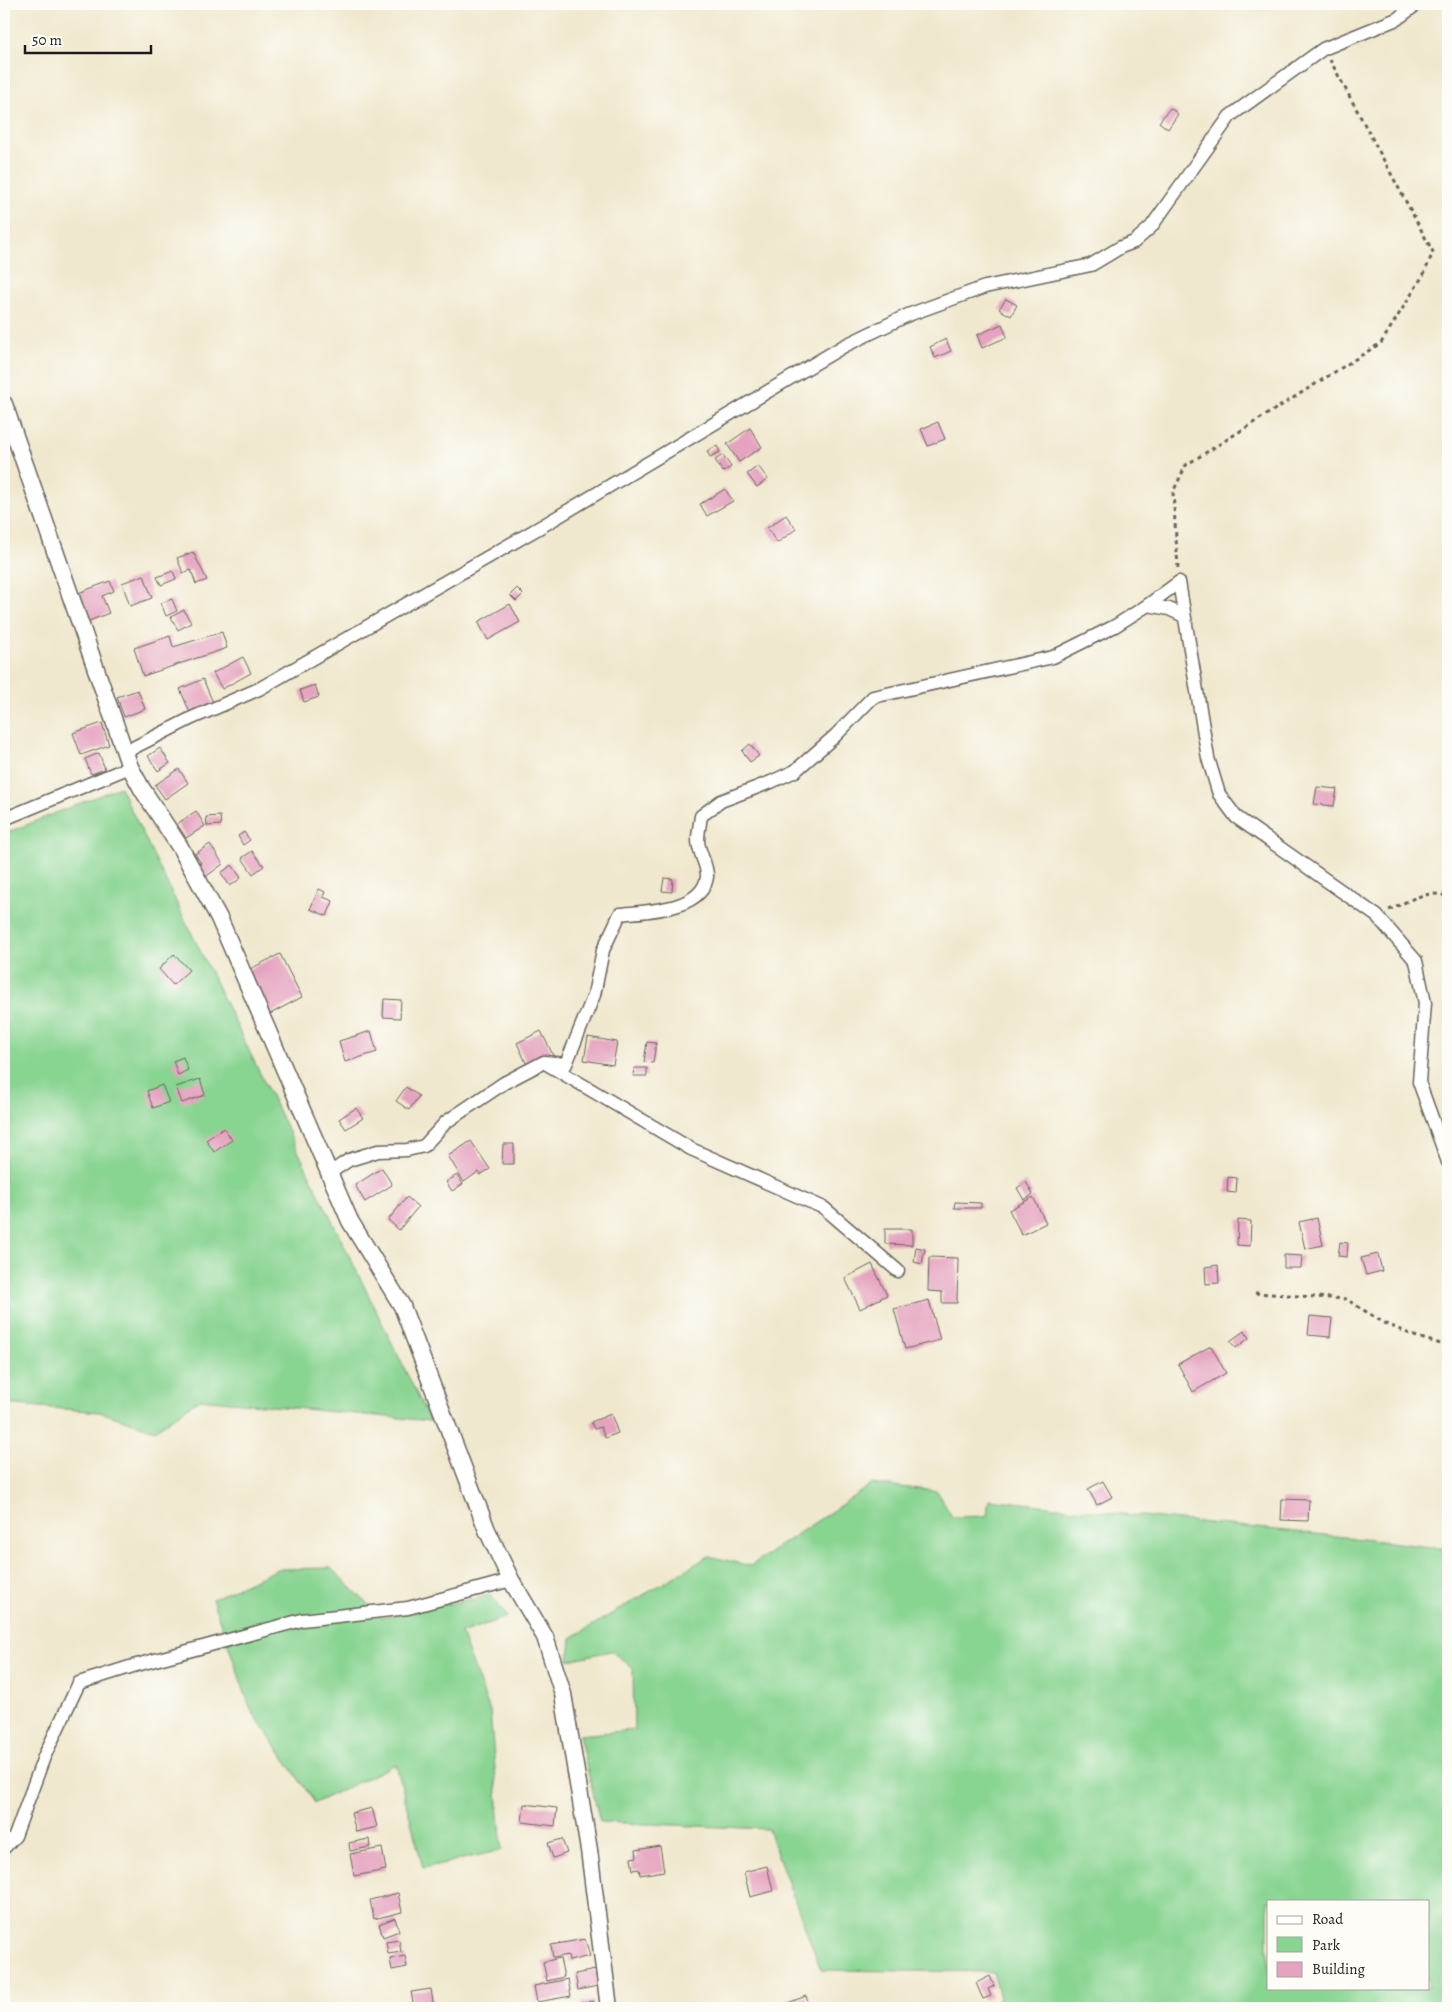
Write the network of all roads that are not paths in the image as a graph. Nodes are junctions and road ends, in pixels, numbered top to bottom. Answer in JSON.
{"nodes":[{"id":1,"x":1417,"y":4,"type":"edge"},
{"id":2,"x":4,"y":404,"type":"edge"},
{"id":3,"x":1148,"y":605,"type":"junction"},
{"id":4,"x":1184,"y":616,"type":"junction"},
{"id":5,"x":128,"y":760,"type":"junction"},
{"id":6,"x":4,"y":819,"type":"edge"},
{"id":7,"x":544,"y":1062,"type":"junction"},
{"id":8,"x":1448,"y":1162,"type":"edge"},
{"id":9,"x":330,"y":1172,"type":"junction"},
{"id":10,"x":898,"y":1270,"type":"dead end"},
{"id":11,"x":511,"y":1580,"type":"junction"},
{"id":12,"x":4,"y":1848,"type":"edge"},
{"id":13,"x":609,"y":2008,"type":"edge"}],
"edges":[{"from":1,"to":5,"type":"street"},
{"from":2,"to":5,"type":"street"},
{"from":3,"to":4,"type":"street"},
{"from":3,"to":4,"type":"street"},
{"from":3,"to":7,"type":"street"},
{"from":4,"to":8,"type":"street"},
{"from":5,"to":6,"type":"street"},
{"from":5,"to":9,"type":"street"},
{"from":7,"to":9,"type":"street"},
{"from":7,"to":10,"type":"street"},
{"from":9,"to":11,"type":"street"},
{"from":11,"to":12,"type":"street"},
{"from":11,"to":13,"type":"street"}]}
